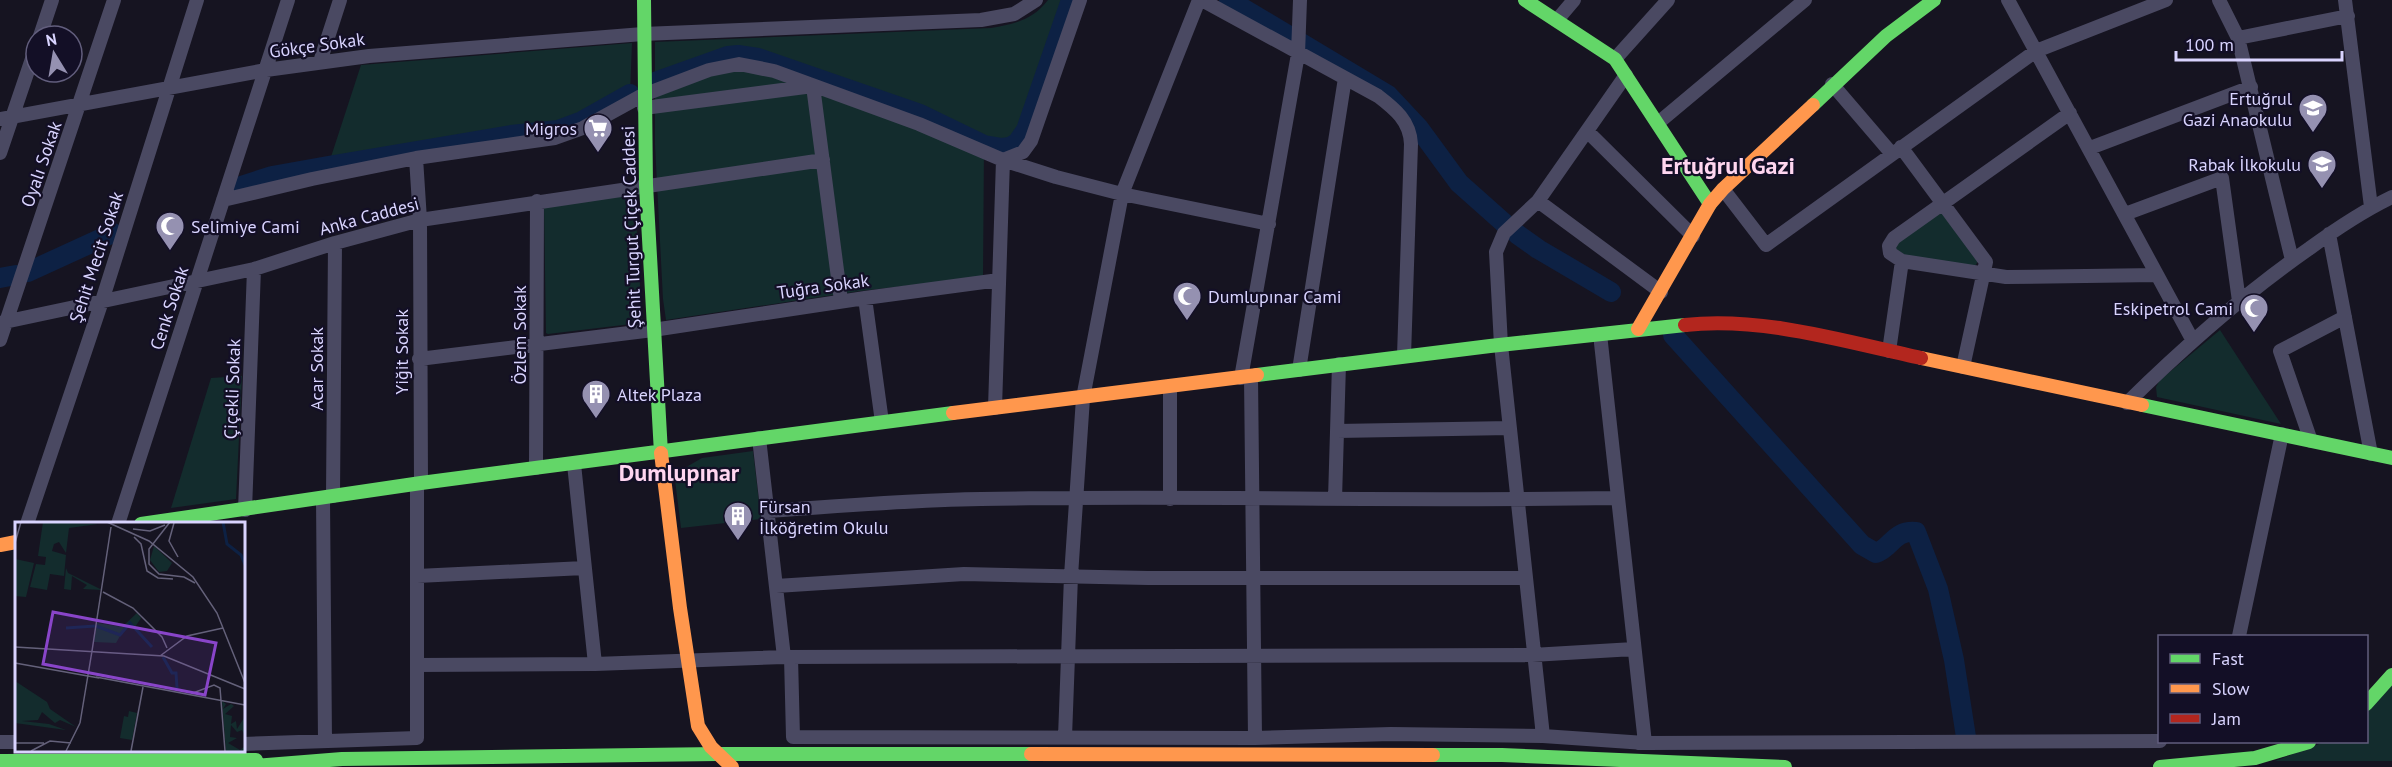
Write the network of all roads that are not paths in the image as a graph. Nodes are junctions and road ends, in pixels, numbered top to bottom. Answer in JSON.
{"nodes":[{"id":1,"x":52,"y":0,"type":"edge"},
{"id":2,"x":114,"y":0,"type":"edge"},
{"id":3,"x":197,"y":0,"type":"edge"},
{"id":4,"x":288,"y":0,"type":"edge"},
{"id":5,"x":340,"y":0,"type":"edge"},
{"id":6,"x":644,"y":0,"type":"edge"},
{"id":7,"x":1036,"y":0,"type":"edge"},
{"id":8,"x":1080,"y":0,"type":"edge"},
{"id":9,"x":1200,"y":0,"type":"edge"},
{"id":10,"x":1300,"y":0,"type":"edge"},
{"id":11,"x":1525,"y":0,"type":"edge"},
{"id":12,"x":1575,"y":0,"type":"edge"},
{"id":13,"x":1668,"y":0,"type":"edge"},
{"id":14,"x":1805,"y":0,"type":"edge"},
{"id":15,"x":1934,"y":0,"type":"edge"},
{"id":16,"x":2008,"y":0,"type":"edge"},
{"id":17,"x":2166,"y":0,"type":"edge"},
{"id":18,"x":2219,"y":0,"type":"edge"},
{"id":19,"x":2344,"y":0,"type":"edge"},
{"id":20,"x":2348,"y":16,"type":"junction"},
{"id":21,"x":1557,"y":20,"type":"junction"},
{"id":22,"x":44,"y":24,"type":"edge"},
{"id":23,"x":643,"y":34,"type":"junction"},
{"id":24,"x":2238,"y":38,"type":"junction"},
{"id":25,"x":2036,"y":51,"type":"junction"},
{"id":26,"x":1298,"y":54,"type":"junction"},
{"id":27,"x":1616,"y":58,"type":"junction"},
{"id":28,"x":320,"y":62,"type":"junction"},
{"id":29,"x":266,"y":70,"type":"junction"},
{"id":30,"x":24,"y":75,"type":"edge"},
{"id":31,"x":1626,"y":75,"type":"junction"},
{"id":32,"x":1345,"y":78,"type":"junction"},
{"id":33,"x":1833,"y":84,"type":"junction"},
{"id":34,"x":813,"y":86,"type":"junction"},
{"id":35,"x":2251,"y":87,"type":"junction"},
{"id":36,"x":169,"y":88,"type":"junction"},
{"id":37,"x":644,"y":102,"type":"junction"},
{"id":38,"x":80,"y":103,"type":"junction"},
{"id":39,"x":2070,"y":113,"type":"junction"},
{"id":40,"x":6,"y":118,"type":"edge"},
{"id":41,"x":1658,"y":123,"type":"junction"},
{"id":42,"x":1587,"y":131,"type":"junction"},
{"id":43,"x":2090,"y":148,"type":"junction"},
{"id":44,"x":1897,"y":150,"type":"junction"},
{"id":45,"x":0,"y":153,"type":"edge"},
{"id":46,"x":416,"y":158,"type":"junction"},
{"id":47,"x":823,"y":160,"type":"junction"},
{"id":48,"x":1003,"y":160,"type":"junction"},
{"id":49,"x":646,"y":185,"type":"junction"},
{"id":50,"x":1723,"y":189,"type":"junction"},
{"id":51,"x":1122,"y":194,"type":"junction"},
{"id":52,"x":2392,"y":197,"type":"edge"},
{"id":53,"x":223,"y":200,"type":"junction"},
{"id":54,"x":537,"y":201,"type":"junction"},
{"id":55,"x":1538,"y":201,"type":"junction"},
{"id":56,"x":1943,"y":202,"type":"junction"},
{"id":57,"x":1710,"y":204,"type":"junction"},
{"id":58,"x":2371,"y":207,"type":"junction"},
{"id":59,"x":2125,"y":214,"type":"junction"},
{"id":60,"x":420,"y":220,"type":"junction"},
{"id":61,"x":1269,"y":224,"type":"junction"},
{"id":62,"x":2329,"y":234,"type":"junction"},
{"id":63,"x":1693,"y":236,"type":"junction"},
{"id":64,"x":335,"y":243,"type":"junction"},
{"id":65,"x":2292,"y":260,"type":"junction"},
{"id":66,"x":1902,"y":261,"type":"junction"},
{"id":67,"x":254,"y":269,"type":"junction"},
{"id":68,"x":1984,"y":274,"type":"junction"},
{"id":69,"x":2157,"y":274,"type":"junction"},
{"id":70,"x":999,"y":280,"type":"junction"},
{"id":71,"x":195,"y":283,"type":"junction"},
{"id":72,"x":1660,"y":292,"type":"junction"},
{"id":73,"x":865,"y":298,"type":"junction"},
{"id":74,"x":102,"y":301,"type":"junction"},
{"id":75,"x":2239,"y":301,"type":"junction"},
{"id":76,"x":841,"y":302,"type":"junction"},
{"id":77,"x":2345,"y":317,"type":"junction"},
{"id":78,"x":3,"y":323,"type":"edge"},
{"id":79,"x":1638,"y":329,"type":"junction"},
{"id":80,"x":653,"y":330,"type":"junction"},
{"id":81,"x":1600,"y":334,"type":"junction"},
{"id":82,"x":0,"y":340,"type":"edge"},
{"id":83,"x":2193,"y":341,"type":"junction"},
{"id":84,"x":537,"y":345,"type":"junction"},
{"id":85,"x":1501,"y":345,"type":"junction"},
{"id":86,"x":1889,"y":351,"type":"junction"},
{"id":87,"x":1404,"y":356,"type":"junction"},
{"id":88,"x":419,"y":359,"type":"junction"},
{"id":89,"x":1339,"y":364,"type":"junction"},
{"id":90,"x":1963,"y":368,"type":"junction"},
{"id":91,"x":1299,"y":370,"type":"junction"},
{"id":92,"x":1246,"y":377,"type":"junction"},
{"id":93,"x":1170,"y":388,"type":"junction"},
{"id":94,"x":1083,"y":398,"type":"junction"},
{"id":95,"x":2127,"y":403,"type":"junction"},
{"id":96,"x":995,"y":408,"type":"junction"},
{"id":97,"x":882,"y":422,"type":"junction"},
{"id":98,"x":1510,"y":428,"type":"junction"},
{"id":99,"x":1337,"y":431,"type":"junction"},
{"id":100,"x":2282,"y":434,"type":"junction"},
{"id":101,"x":759,"y":438,"type":"junction"},
{"id":102,"x":2311,"y":441,"type":"junction"},
{"id":103,"x":661,"y":453,"type":"junction"},
{"id":104,"x":2371,"y":454,"type":"junction"},
{"id":105,"x":2392,"y":458,"type":"edge"},
{"id":106,"x":574,"y":464,"type":"junction"},
{"id":107,"x":536,"y":468,"type":"junction"},
{"id":108,"x":419,"y":483,"type":"junction"},
{"id":109,"x":328,"y":497,"type":"junction"},
{"id":110,"x":1078,"y":497,"type":"junction"},
{"id":111,"x":1616,"y":498,"type":"junction"},
{"id":112,"x":1170,"y":499,"type":"junction"},
{"id":113,"x":1252,"y":499,"type":"junction"},
{"id":114,"x":1335,"y":499,"type":"junction"},
{"id":115,"x":1518,"y":500,"type":"junction"},
{"id":116,"x":245,"y":510,"type":"junction"},
{"id":117,"x":768,"y":511,"type":"junction"},
{"id":118,"x":229,"y":518,"type":"edge"},
{"id":119,"x":28,"y":522,"type":"edge"},
{"id":120,"x":119,"y":522,"type":"edge"},
{"id":121,"x":171,"y":522,"type":"edge"},
{"id":122,"x":15,"y":542,"type":"edge"},
{"id":123,"x":0,"y":545,"type":"edge"},
{"id":124,"x":584,"y":568,"type":"junction"},
{"id":125,"x":417,"y":576,"type":"junction"},
{"id":126,"x":1071,"y":576,"type":"junction"},
{"id":127,"x":1253,"y":576,"type":"junction"},
{"id":128,"x":1526,"y":578,"type":"junction"},
{"id":129,"x":776,"y":586,"type":"junction"},
{"id":130,"x":2239,"y":635,"type":"edge"},
{"id":131,"x":1634,"y":649,"type":"junction"},
{"id":132,"x":1068,"y":655,"type":"junction"},
{"id":133,"x":1254,"y":655,"type":"junction"},
{"id":134,"x":1532,"y":655,"type":"junction"},
{"id":135,"x":788,"y":657,"type":"junction"},
{"id":136,"x":688,"y":662,"type":"junction"},
{"id":137,"x":594,"y":664,"type":"junction"},
{"id":138,"x":417,"y":665,"type":"junction"},
{"id":139,"x":2392,"y":675,"type":"edge"},
{"id":140,"x":2368,"y":703,"type":"edge"},
{"id":141,"x":699,"y":726,"type":"junction"},
{"id":142,"x":1543,"y":736,"type":"junction"},
{"id":143,"x":1065,"y":737,"type":"junction"},
{"id":144,"x":1255,"y":738,"type":"junction"},
{"id":145,"x":325,"y":741,"type":"junction"},
{"id":146,"x":2158,"y":741,"type":"edge"},
{"id":147,"x":1645,"y":742,"type":"junction"},
{"id":148,"x":2304,"y":743,"type":"edge"},
{"id":149,"x":244,"y":744,"type":"edge"},
{"id":150,"x":629,"y":754,"type":"junction"},
{"id":151,"x":692,"y":754,"type":"junction"},
{"id":152,"x":717,"y":754,"type":"junction"},
{"id":153,"x":792,"y":754,"type":"junction"},
{"id":154,"x":1518,"y":756,"type":"junction"},
{"id":155,"x":342,"y":759,"type":"junction"},
{"id":156,"x":0,"y":761,"type":"edge"},
{"id":157,"x":240,"y":767,"type":"edge"},
{"id":158,"x":644,"y":767,"type":"edge"},
{"id":159,"x":680,"y":767,"type":"edge"},
{"id":160,"x":732,"y":767,"type":"edge"},
{"id":161,"x":770,"y":767,"type":"edge"},
{"id":162,"x":1785,"y":767,"type":"edge"},
{"id":163,"x":2160,"y":767,"type":"edge"}],
"edges":[{"from":1,"to":22,"type":"street"},
{"from":2,"to":38,"type":"street","name":"Oyalı Sokak"},
{"from":3,"to":36,"type":"street","name":"Şehit Mecit Sokak"},
{"from":4,"to":29,"type":"street","name":"Cenk Sokak"},
{"from":5,"to":28,"type":"street"},
{"from":6,"to":23,"type":"main road","name":"Şehit Turgut Çiçek Caddesi"},
{"from":7,"to":23,"type":"street","name":"Gökçe Sokak"},
{"from":8,"to":48,"type":"street"},
{"from":9,"to":26,"type":"street"},
{"from":9,"to":51,"type":"street"},
{"from":10,"to":26,"type":"street"},
{"from":11,"to":21,"type":"main road"},
{"from":12,"to":21,"type":"street"},
{"from":13,"to":27,"type":"street"},
{"from":14,"to":41,"type":"street"},
{"from":15,"to":33,"type":"main road"},
{"from":16,"to":25,"type":"street"},
{"from":17,"to":25,"type":"street"},
{"from":18,"to":24,"type":"street"},
{"from":19,"to":20,"type":"street"},
{"from":20,"to":24,"type":"street"},
{"from":20,"to":58,"type":"street"},
{"from":21,"to":27,"type":"main road"},
{"from":23,"to":28,"type":"street","name":"Gökçe Sokak"},
{"from":23,"to":37,"type":"main road","name":"Şehit Turgut Çiçek Caddesi"},
{"from":24,"to":35,"type":"street"},
{"from":25,"to":39,"type":"street"},
{"from":25,"to":44,"type":"street"},
{"from":26,"to":32,"type":"street"},
{"from":26,"to":61,"type":"street"},
{"from":27,"to":31,"type":"main road"},
{"from":28,"to":29,"type":"street","name":"Gökçe Sokak"},
{"from":29,"to":36,"type":"street","name":"Gökçe Sokak"},
{"from":29,"to":53,"type":"street","name":"Cenk Sokak"},
{"from":30,"to":40,"type":"street"},
{"from":31,"to":41,"type":"main road"},
{"from":31,"to":42,"type":"street"},
{"from":32,"to":87,"type":"street"},
{"from":32,"to":91,"type":"street"},
{"from":33,"to":44,"type":"street"},
{"from":33,"to":50,"type":"main road"},
{"from":34,"to":37,"type":"street"},
{"from":34,"to":37,"type":"street"},
{"from":34,"to":47,"type":"street"},
{"from":34,"to":48,"type":"street"},
{"from":35,"to":43,"type":"street"},
{"from":35,"to":65,"type":"street"},
{"from":36,"to":38,"type":"street","name":"Gökçe Sokak"},
{"from":36,"to":74,"type":"street","name":"Şehit Mecit Sokak"},
{"from":37,"to":46,"type":"street"},
{"from":37,"to":49,"type":"main road","name":"Şehit Turgut Çiçek Caddesi"},
{"from":38,"to":40,"type":"street","name":"Gökçe Sokak"},
{"from":38,"to":78,"type":"street","name":"Oyalı Sokak"},
{"from":39,"to":43,"type":"street"},
{"from":39,"to":56,"type":"street"},
{"from":40,"to":45,"type":"street"},
{"from":41,"to":57,"type":"main road"},
{"from":42,"to":55,"type":"street"},
{"from":42,"to":63,"type":"street"},
{"from":43,"to":59,"type":"street"},
{"from":44,"to":50,"type":"street"},
{"from":44,"to":56,"type":"street"},
{"from":46,"to":53,"type":"street"},
{"from":46,"to":60,"type":"street","name":"Yiğit Sokak"},
{"from":47,"to":49,"type":"street","name":"Anka Caddesi"},
{"from":47,"to":76,"type":"street"},
{"from":48,"to":51,"type":"street"},
{"from":48,"to":70,"type":"street"},
{"from":49,"to":54,"type":"street","name":"Anka Caddesi"},
{"from":49,"to":80,"type":"main road","name":"Şehit Turgut Çiçek Caddesi"},
{"from":50,"to":57,"type":"main road"},
{"from":51,"to":61,"type":"street"},
{"from":51,"to":94,"type":"street"},
{"from":52,"to":58,"type":"street"},
{"from":53,"to":71,"type":"street","name":"Cenk Sokak"},
{"from":54,"to":60,"type":"street","name":"Anka Caddesi"},
{"from":54,"to":84,"type":"street","name":"Özlem Sokak"},
{"from":55,"to":72,"type":"street"},
{"from":55,"to":85,"type":"street"},
{"from":56,"to":66,"type":"street"},
{"from":56,"to":68,"type":"street"},
{"from":57,"to":63,"type":"main road"},
{"from":58,"to":62,"type":"street"},
{"from":59,"to":69,"type":"street"},
{"from":59,"to":75,"type":"street"},
{"from":60,"to":64,"type":"street","name":"Anka Caddesi"},
{"from":60,"to":88,"type":"street","name":"Yiğit Sokak"},
{"from":61,"to":92,"type":"street"},
{"from":62,"to":65,"type":"street"},
{"from":62,"to":77,"type":"street"},
{"from":63,"to":72,"type":"main road"},
{"from":64,"to":67,"type":"street","name":"Anka Caddesi"},
{"from":64,"to":109,"type":"street","name":"Acar Sokak"},
{"from":65,"to":75,"type":"street"},
{"from":66,"to":68,"type":"street"},
{"from":66,"to":86,"type":"street"},
{"from":67,"to":71,"type":"street","name":"Anka Caddesi"},
{"from":67,"to":116,"type":"street","name":"Çiçekli Sokak"},
{"from":68,"to":69,"type":"street"},
{"from":68,"to":90,"type":"street"},
{"from":69,"to":83,"type":"street"},
{"from":70,"to":73,"type":"street","name":"Tuğra Sokak"},
{"from":70,"to":96,"type":"street"},
{"from":71,"to":74,"type":"street","name":"Anka Caddesi"},
{"from":71,"to":120,"type":"street","name":"Cenk Sokak"},
{"from":72,"to":79,"type":"main road"},
{"from":73,"to":76,"type":"street","name":"Tuğra Sokak"},
{"from":73,"to":97,"type":"street"},
{"from":74,"to":78,"type":"street","name":"Anka Caddesi"},
{"from":74,"to":119,"type":"street","name":"Şehit Mecit Sokak"},
{"from":75,"to":83,"type":"street"},
{"from":76,"to":80,"type":"street","name":"Tuğra Sokak"},
{"from":77,"to":102,"type":"street"},
{"from":77,"to":104,"type":"street"},
{"from":78,"to":82,"type":"street","name":"Oyalı Sokak"},
{"from":79,"to":81,"type":"main road"},
{"from":79,"to":86,"type":"main road"},
{"from":80,"to":84,"type":"street","name":"Tuğra Sokak"},
{"from":80,"to":103,"type":"main road","name":"Şehit Turgut Çiçek Caddesi"},
{"from":81,"to":85,"type":"main road"},
{"from":81,"to":111,"type":"street"},
{"from":83,"to":95,"type":"street"},
{"from":84,"to":88,"type":"street","name":"Tuğra Sokak"},
{"from":84,"to":107,"type":"street","name":"Özlem Sokak"},
{"from":85,"to":87,"type":"main road"},
{"from":85,"to":98,"type":"street"},
{"from":86,"to":90,"type":"main road"},
{"from":87,"to":89,"type":"main road"},
{"from":88,"to":108,"type":"street","name":"Yiğit Sokak"},
{"from":89,"to":91,"type":"main road"},
{"from":89,"to":99,"type":"street"},
{"from":90,"to":95,"type":"main road"},
{"from":91,"to":92,"type":"main road"},
{"from":92,"to":93,"type":"main road"},
{"from":92,"to":113,"type":"street"},
{"from":93,"to":94,"type":"main road"},
{"from":93,"to":112,"type":"street"},
{"from":94,"to":96,"type":"main road"},
{"from":94,"to":110,"type":"street"},
{"from":95,"to":100,"type":"main road"},
{"from":96,"to":97,"type":"main road"},
{"from":97,"to":101,"type":"main road"},
{"from":98,"to":99,"type":"street"},
{"from":98,"to":115,"type":"street"},
{"from":99,"to":114,"type":"street"},
{"from":100,"to":102,"type":"main road"},
{"from":100,"to":130,"type":"street"},
{"from":101,"to":103,"type":"main road"},
{"from":101,"to":117,"type":"street"},
{"from":102,"to":104,"type":"main road"},
{"from":103,"to":106,"type":"main road"},
{"from":103,"to":136,"type":"main road","name":"Şehit Turgut Çiçek Caddesi"},
{"from":104,"to":105,"type":"main road"},
{"from":106,"to":107,"type":"main road"},
{"from":106,"to":124,"type":"street"},
{"from":107,"to":108,"type":"main road"},
{"from":108,"to":109,"type":"main road"},
{"from":108,"to":125,"type":"street","name":"Yiğit Sokak"},
{"from":109,"to":116,"type":"main road"},
{"from":109,"to":145,"type":"street","name":"Acar Sokak"},
{"from":110,"to":112,"type":"street"},
{"from":110,"to":117,"type":"street"},
{"from":110,"to":126,"type":"street"},
{"from":111,"to":115,"type":"street"},
{"from":111,"to":131,"type":"street"},
{"from":112,"to":113,"type":"street"},
{"from":113,"to":114,"type":"street"},
{"from":113,"to":127,"type":"street"},
{"from":114,"to":115,"type":"street"},
{"from":115,"to":128,"type":"street"},
{"from":116,"to":118,"type":"main road"},
{"from":117,"to":129,"type":"street"},
{"from":118,"to":121,"type":"main road"},
{"from":122,"to":123,"type":"main road"},
{"from":124,"to":125,"type":"street"},
{"from":124,"to":137,"type":"street"},
{"from":125,"to":138,"type":"street","name":"Yiğit Sokak"},
{"from":126,"to":127,"type":"street"},
{"from":126,"to":129,"type":"street"},
{"from":126,"to":132,"type":"street"},
{"from":127,"to":128,"type":"street"},
{"from":127,"to":133,"type":"street"},
{"from":128,"to":134,"type":"street"},
{"from":129,"to":135,"type":"street"},
{"from":131,"to":134,"type":"street"},
{"from":131,"to":147,"type":"street"},
{"from":132,"to":133,"type":"street"},
{"from":132,"to":135,"type":"street"},
{"from":132,"to":143,"type":"street"},
{"from":133,"to":134,"type":"street"},
{"from":133,"to":144,"type":"street"},
{"from":134,"to":142,"type":"street"},
{"from":135,"to":136,"type":"street"},
{"from":135,"to":143,"type":"street"},
{"from":136,"to":137,"type":"street"},
{"from":136,"to":141,"type":"main road","name":"Şehit Turgut Çiçek Caddesi"},
{"from":137,"to":138,"type":"street"},
{"from":138,"to":145,"type":"street","name":"Yiğit Sokak"},
{"from":139,"to":140,"type":"main road"},
{"from":141,"to":151,"type":"main road"},
{"from":141,"to":152,"type":"main road"},
{"from":142,"to":144,"type":"street"},
{"from":142,"to":147,"type":"street"},
{"from":143,"to":144,"type":"street"},
{"from":145,"to":149,"type":"street"},
{"from":146,"to":147,"type":"street"},
{"from":147,"to":154,"type":"street"},
{"from":148,"to":163,"type":"main road"},
{"from":150,"to":151,"type":"main road"},
{"from":150,"to":155,"type":"main road"},
{"from":150,"to":158,"type":"main road"},
{"from":151,"to":152,"type":"main road"},
{"from":151,"to":159,"type":"main road"},
{"from":152,"to":153,"type":"main road"},
{"from":152,"to":160,"type":"main road"},
{"from":153,"to":154,"type":"main road"},
{"from":153,"to":161,"type":"main road"},
{"from":154,"to":162,"type":"main road"},
{"from":155,"to":156,"type":"main road"},
{"from":155,"to":157,"type":"main road"}]}
